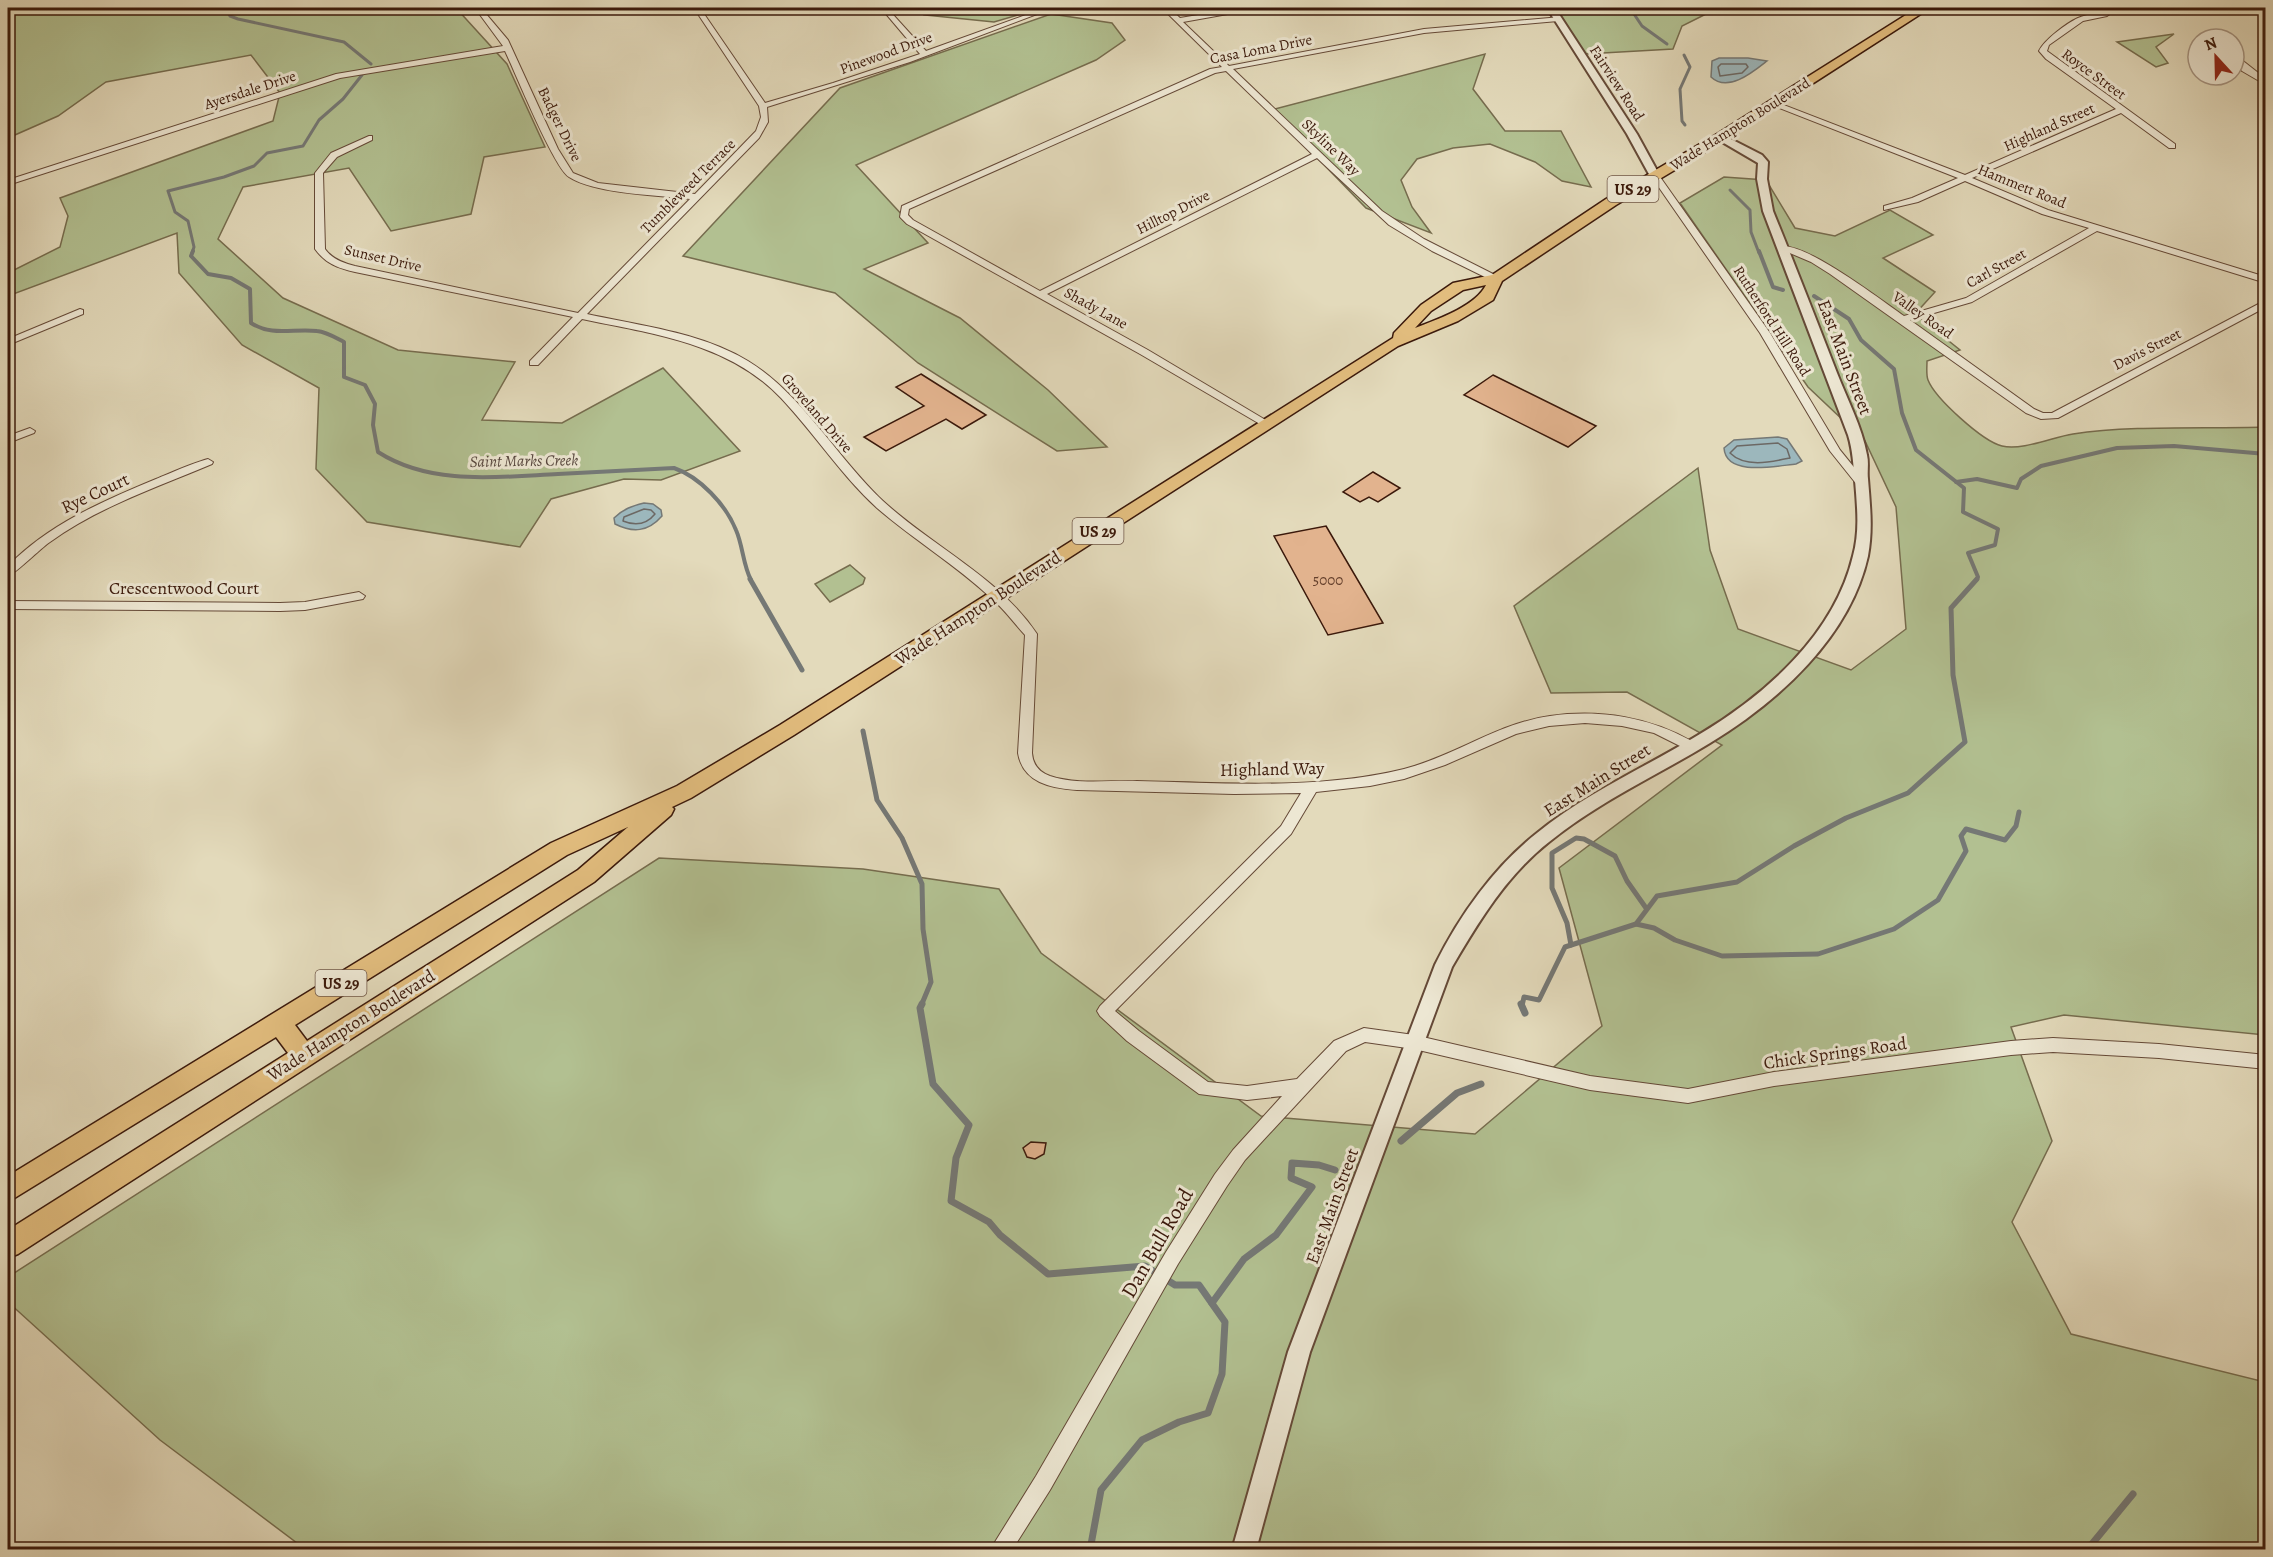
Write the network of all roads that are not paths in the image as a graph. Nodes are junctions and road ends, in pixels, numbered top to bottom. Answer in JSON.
{"nodes":[{"id":1,"x":478,"y":8,"type":"edge"},
{"id":2,"x":697,"y":8,"type":"edge"},
{"id":3,"x":884,"y":8,"type":"edge"},
{"id":4,"x":1050,"y":8,"type":"edge"},
{"id":5,"x":1165,"y":8,"type":"edge"},
{"id":6,"x":1250,"y":8,"type":"edge"},
{"id":7,"x":1551,"y":8,"type":"edge"},
{"id":8,"x":1924,"y":8,"type":"edge"},
{"id":9,"x":2114,"y":8,"type":"edge"},
{"id":10,"x":1558,"y":19,"type":"junction"},
{"id":11,"x":1180,"y":20,"type":"junction"},
{"id":12,"x":507,"y":48,"type":"junction"},
{"id":13,"x":924,"y":54,"type":"junction"},
{"id":14,"x":1230,"y":68,"type":"junction"},
{"id":15,"x":2246,"y":70,"type":"edge"},
{"id":16,"x":2265,"y":83,"type":"edge"},
{"id":17,"x":1773,"y":104,"type":"junction"},
{"id":18,"x":763,"y":106,"type":"junction"},
{"id":19,"x":2121,"y":110,"type":"junction"},
{"id":20,"x":1721,"y":137,"type":"junction"},
{"id":21,"x":369,"y":138,"type":"dead end"},
{"id":22,"x":2172,"y":146,"type":"dead end"},
{"id":23,"x":1318,"y":154,"type":"junction"},
{"id":24,"x":1655,"y":176,"type":"junction"},
{"id":25,"x":1966,"y":178,"type":"junction"},
{"id":26,"x":8,"y":183,"type":"edge"},
{"id":27,"x":694,"y":197,"type":"junction"},
{"id":28,"x":1887,"y":208,"type":"dead end"},
{"id":29,"x":910,"y":222,"type":"joint"},
{"id":30,"x":2096,"y":228,"type":"junction"},
{"id":31,"x":1783,"y":248,"type":"junction"},
{"id":32,"x":1496,"y":279,"type":"junction"},
{"id":33,"x":2265,"y":280,"type":"edge"},
{"id":34,"x":1041,"y":294,"type":"junction"},
{"id":35,"x":2265,"y":303,"type":"edge"},
{"id":36,"x":80,"y":312,"type":"dead end"},
{"id":37,"x":579,"y":315,"type":"junction"},
{"id":38,"x":1904,"y":319,"type":"junction"},
{"id":39,"x":8,"y":342,"type":"edge"},
{"id":40,"x":1393,"y":343,"type":"junction"},
{"id":41,"x":534,"y":363,"type":"dead end"},
{"id":42,"x":2041,"y":416,"type":"joint"},
{"id":43,"x":1265,"y":424,"type":"junction"},
{"id":44,"x":30,"y":430,"type":"dead end"},
{"id":45,"x":8,"y":440,"type":"edge"},
{"id":46,"x":208,"y":462,"type":"dead end"},
{"id":47,"x":1862,"y":484,"type":"junction"},
{"id":48,"x":8,"y":572,"type":"edge"},
{"id":49,"x":359,"y":596,"type":"dead end"},
{"id":50,"x":997,"y":596,"type":"junction"},
{"id":51,"x":8,"y":605,"type":"edge"},
{"id":52,"x":1689,"y":746,"type":"junction"},
{"id":53,"x":1312,"y":787,"type":"junction"},
{"id":54,"x":684,"y":792,"type":"junction"},
{"id":55,"x":278,"y":1022,"type":"junction"},
{"id":56,"x":1414,"y":1042,"type":"junction"},
{"id":57,"x":304,"y":1055,"type":"junction"},
{"id":58,"x":2265,"y":1062,"type":"edge"},
{"id":59,"x":1301,"y":1086,"type":"junction"},
{"id":60,"x":8,"y":1190,"type":"edge"},
{"id":61,"x":8,"y":1245,"type":"edge"},
{"id":62,"x":1000,"y":1550,"type":"edge"},
{"id":63,"x":1244,"y":1550,"type":"edge"}],
"edges":[{"from":1,"to":12,"type":"street","name":"Badger Drive"},
{"from":2,"to":18,"type":"street"},
{"from":3,"to":13,"type":"street"},
{"from":4,"to":13,"type":"street","name":"Pinewood Drive"},
{"from":5,"to":11,"type":"street","name":"Skyline Way"},
{"from":6,"to":11,"type":"street"},
{"from":7,"to":10,"type":"street","name":"Fairview Road"},
{"from":8,"to":17,"type":"main road","name":"Wade Hampton Boulevard","number":"US 29"},
{"from":9,"to":19,"type":"street","name":"Royce Street"},
{"from":10,"to":14,"type":"street","name":"Casa Loma Drive"},
{"from":10,"to":24,"type":"street","name":"Fairview Road"},
{"from":11,"to":14,"type":"street","name":"Skyline Way"},
{"from":12,"to":26,"type":"street","name":"Ayersdale Drive"},
{"from":12,"to":27,"type":"street","name":"Badger Drive"},
{"from":13,"to":18,"type":"street","name":"Pinewood Drive"},
{"from":14,"to":23,"type":"street","name":"Skyline Way"},
{"from":14,"to":29,"type":"street","name":"Casa Loma Drive"},
{"from":15,"to":16,"type":"street"},
{"from":17,"to":20,"type":"main road","name":"Wade Hampton Boulevard","number":"US 29"},
{"from":17,"to":25,"type":"street","name":"Hammett Road"},
{"from":18,"to":27,"type":"street","name":"Tumbleweed Terrace"},
{"from":19,"to":22,"type":"street","name":"Royce Street"},
{"from":19,"to":25,"type":"street","name":"Highland Street"},
{"from":20,"to":24,"type":"main road","name":"Wade Hampton Boulevard","number":"US 29"},
{"from":20,"to":31,"type":"street","name":"East Main Street"},
{"from":21,"to":37,"type":"street","name":"Sunset Drive"},
{"from":23,"to":32,"type":"street","name":"Skyline Way"},
{"from":23,"to":34,"type":"street","name":"Hilltop Drive"},
{"from":24,"to":32,"type":"main road","name":"Wade Hampton Boulevard","number":"US 29"},
{"from":24,"to":47,"type":"street","name":"Rutherford Hill Road"},
{"from":25,"to":28,"type":"street","name":"Highland Street"},
{"from":25,"to":30,"type":"street","name":"Hammett Road"},
{"from":27,"to":37,"type":"street","name":"Tumbleweed Terrace"},
{"from":29,"to":34,"type":"street","name":"Shady Lane"},
{"from":30,"to":33,"type":"street","name":"Hammett Road"},
{"from":30,"to":38,"type":"street","name":"Carl Street"},
{"from":31,"to":38,"type":"street","name":"Valley Road"},
{"from":31,"to":47,"type":"street","name":"East Main Street"},
{"from":32,"to":40,"type":"main road","name":"Wade Hampton Boulevard","number":"US 29"},
{"from":32,"to":40,"type":"main road","name":"Wade Hampton Boulevard","number":"US 29"},
{"from":34,"to":43,"type":"street","name":"Shady Lane"},
{"from":35,"to":42,"type":"street","name":"Davis Street"},
{"from":36,"to":39,"type":"street"},
{"from":37,"to":41,"type":"street","name":"Tumbleweed Terrace"},
{"from":37,"to":50,"type":"street","name":"Groveland Drive"},
{"from":38,"to":42,"type":"street","name":"Valley Road"},
{"from":40,"to":43,"type":"main road","name":"Wade Hampton Boulevard","number":"US 29"},
{"from":43,"to":50,"type":"main road","name":"Wade Hampton Boulevard","number":"US 29"},
{"from":44,"to":45,"type":"street"},
{"from":46,"to":48,"type":"street","name":"Rye Court"},
{"from":47,"to":52,"type":"street","name":"East Main Street"},
{"from":49,"to":51,"type":"street","name":"Crescentwood Court"},
{"from":50,"to":53,"type":"street","name":"Highland Way"},
{"from":50,"to":54,"type":"main road","name":"Wade Hampton Boulevard","number":"US 29"},
{"from":52,"to":53,"type":"street","name":"Highland Way"},
{"from":52,"to":56,"type":"street","name":"East Main Street"},
{"from":53,"to":59,"type":"street"},
{"from":54,"to":55,"type":"main road","name":"Wade Hampton Boulevard","number":"US 29"},
{"from":54,"to":57,"type":"main road","name":"Wade Hampton Boulevard","number":"US 29"},
{"from":55,"to":57,"type":"main road"},
{"from":55,"to":60,"type":"main road","name":"Wade Hampton Boulevard","number":"US 29"},
{"from":56,"to":58,"type":"street","name":"Chick Springs Road"},
{"from":56,"to":59,"type":"street","name":"Dan Bull Road"},
{"from":56,"to":63,"type":"street","name":"East Main Street"},
{"from":57,"to":61,"type":"main road","name":"Wade Hampton Boulevard","number":"US 29"},
{"from":59,"to":62,"type":"street","name":"Dan Bull Road"}]}
